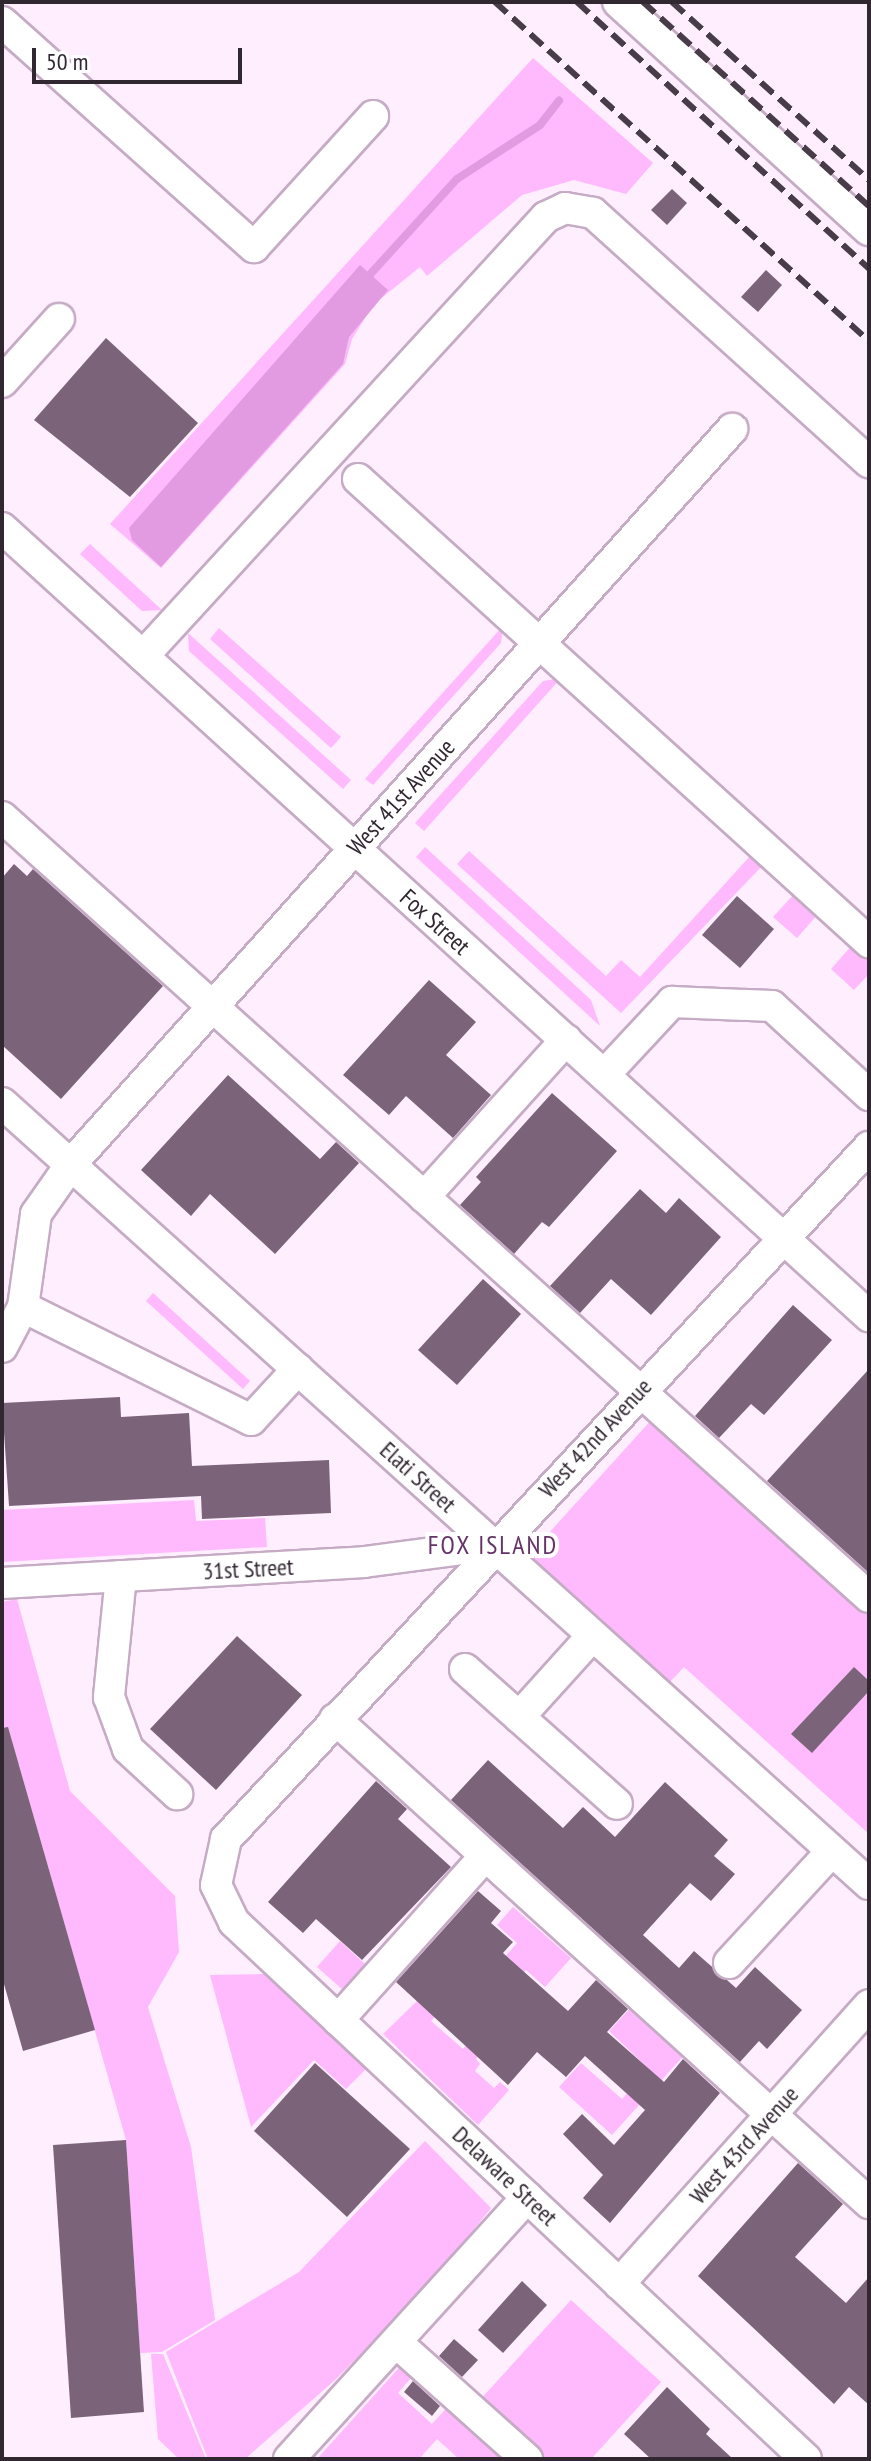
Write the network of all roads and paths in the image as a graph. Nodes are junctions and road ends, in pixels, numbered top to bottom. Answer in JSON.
{"nodes":[{"id":1,"x":618,"y":2,"type":"edge"},
{"id":2,"x":2,"y":22,"type":"edge"},
{"id":3,"x":373,"y":116,"type":"dead end"},
{"id":4,"x":869,"y":230,"type":"edge"},
{"id":5,"x":59,"y":319,"type":"dead end"},
{"id":6,"x":13,"y":349,"type":"edge"},
{"id":7,"x":2,"y":382,"type":"edge"},
{"id":8,"x":732,"y":429,"type":"dead end"},
{"id":9,"x":869,"y":462,"type":"edge"},
{"id":10,"x":358,"y":479,"type":"dead end"},
{"id":11,"x":2,"y":528,"type":"edge"},
{"id":12,"x":539,"y":643,"type":"junction"},
{"id":13,"x":143,"y":656,"type":"junction"},
{"id":14,"x":2,"y":817,"type":"edge"},
{"id":15,"x":355,"y":848,"type":"junction"},
{"id":16,"x":869,"y":942,"type":"edge"},
{"id":17,"x":213,"y":1007,"type":"junction"},
{"id":18,"x":566,"y":1040,"type":"junction"},
{"id":19,"x":604,"y":1075,"type":"junction"},
{"id":20,"x":869,"y":1095,"type":"edge"},
{"id":21,"x":2,"y":1103,"type":"edge"},
{"id":22,"x":869,"y":1147,"type":"edge"},
{"id":23,"x":71,"y":1164,"type":"junction"},
{"id":24,"x":424,"y":1197,"type":"junction"},
{"id":25,"x":784,"y":1239,"type":"junction"},
{"id":26,"x":23,"y":1307,"type":"junction"},
{"id":27,"x":869,"y":1316,"type":"edge"},
{"id":28,"x":2,"y":1347,"type":"edge"},
{"id":29,"x":298,"y":1369,"type":"junction"},
{"id":30,"x":640,"y":1391,"type":"junction"},
{"id":31,"x":493,"y":1545,"type":"junction"},
{"id":32,"x":121,"y":1576,"type":"junction"},
{"id":33,"x":2,"y":1583,"type":"edge"},
{"id":34,"x":869,"y":1597,"type":"edge"},
{"id":35,"x":593,"y":1635,"type":"junction"},
{"id":36,"x":465,"y":1669,"type":"dead end"},
{"id":37,"x":519,"y":1717,"type":"junction"},
{"id":38,"x":335,"y":1719,"type":"junction"},
{"id":39,"x":177,"y":1794,"type":"dead end"},
{"id":40,"x":617,"y":1804,"type":"dead end"},
{"id":41,"x":832,"y":1851,"type":"junction"},
{"id":42,"x":485,"y":1856,"type":"junction"},
{"id":43,"x":869,"y":1884,"type":"edge"},
{"id":44,"x":216,"y":1885,"type":"joint"},
{"id":45,"x":729,"y":1963,"type":"dead end"},
{"id":46,"x":869,"y":2005,"type":"edge"},
{"id":47,"x":338,"y":2020,"type":"junction"},
{"id":48,"x":771,"y":2115,"type":"junction"},
{"id":49,"x":527,"y":2197,"type":"junction"},
{"id":50,"x":869,"y":2203,"type":"edge"},
{"id":51,"x":619,"y":2284,"type":"junction"},
{"id":52,"x":396,"y":2342,"type":"junction"},
{"id":53,"x":289,"y":2459,"type":"edge"},
{"id":54,"x":527,"y":2459,"type":"edge"},
{"id":55,"x":806,"y":2459,"type":"edge"}],
"edges":[{"from":1,"to":4,"type":"street"},
{"from":2,"to":3,"type":"street"},
{"from":5,"to":6,"type":"street"},
{"from":6,"to":7,"type":"street"},
{"from":8,"to":12,"type":"street","name":"West 41st Avenue"},
{"from":9,"to":13,"type":"street"},
{"from":10,"to":12,"type":"street"},
{"from":11,"to":13,"type":"street","name":"Fox Street"},
{"from":12,"to":15,"type":"street","name":"West 41st Avenue"},
{"from":12,"to":16,"type":"street"},
{"from":13,"to":15,"type":"street","name":"Fox Street"},
{"from":14,"to":17,"type":"street"},
{"from":15,"to":17,"type":"street","name":"West 41st Avenue"},
{"from":15,"to":18,"type":"street","name":"Fox Street"},
{"from":17,"to":23,"type":"street","name":"West 41st Avenue"},
{"from":17,"to":24,"type":"street"},
{"from":18,"to":19,"type":"street","name":"Fox Street"},
{"from":18,"to":24,"type":"street"},
{"from":19,"to":20,"type":"street"},
{"from":19,"to":25,"type":"street","name":"Fox Street"},
{"from":21,"to":23,"type":"street","name":"Elati Street"},
{"from":22,"to":25,"type":"street","name":"West 42nd Avenue"},
{"from":23,"to":26,"type":"street","name":"West 41st Avenue"},
{"from":23,"to":29,"type":"street","name":"Elati Street"},
{"from":24,"to":30,"type":"street"},
{"from":25,"to":27,"type":"street","name":"Fox Street"},
{"from":25,"to":30,"type":"street","name":"West 42nd Avenue"},
{"from":26,"to":28,"type":"street","name":"West 41st Avenue"},
{"from":26,"to":29,"type":"street"},
{"from":29,"to":31,"type":"street","name":"Elati Street"},
{"from":30,"to":31,"type":"street","name":"West 42nd Avenue"},
{"from":30,"to":34,"type":"street"},
{"from":31,"to":32,"type":"street","name":"31st Street"},
{"from":31,"to":35,"type":"street","name":"Elati Street"},
{"from":31,"to":38,"type":"street","name":"West 42nd Avenue"},
{"from":32,"to":33,"type":"street","name":"31st Street"},
{"from":32,"to":39,"type":"street"},
{"from":35,"to":37,"type":"street"},
{"from":35,"to":41,"type":"street","name":"Elati Street"},
{"from":36,"to":37,"type":"street"},
{"from":37,"to":40,"type":"street"},
{"from":38,"to":42,"type":"street"},
{"from":38,"to":44,"type":"street","name":"West 42nd Avenue"},
{"from":41,"to":43,"type":"street","name":"Elati Street"},
{"from":41,"to":45,"type":"street"},
{"from":42,"to":47,"type":"street"},
{"from":42,"to":48,"type":"street"},
{"from":44,"to":47,"type":"street","name":"Delaware Street"},
{"from":46,"to":48,"type":"street","name":"West 43rd Avenue"},
{"from":47,"to":49,"type":"street","name":"Delaware Street"},
{"from":48,"to":50,"type":"street"},
{"from":48,"to":51,"type":"street","name":"West 43rd Avenue"},
{"from":49,"to":51,"type":"street","name":"Delaware Street"},
{"from":49,"to":52,"type":"street"},
{"from":51,"to":55,"type":"street","name":"Delaware Street"},
{"from":52,"to":53,"type":"street"},
{"from":52,"to":54,"type":"street"}]}
